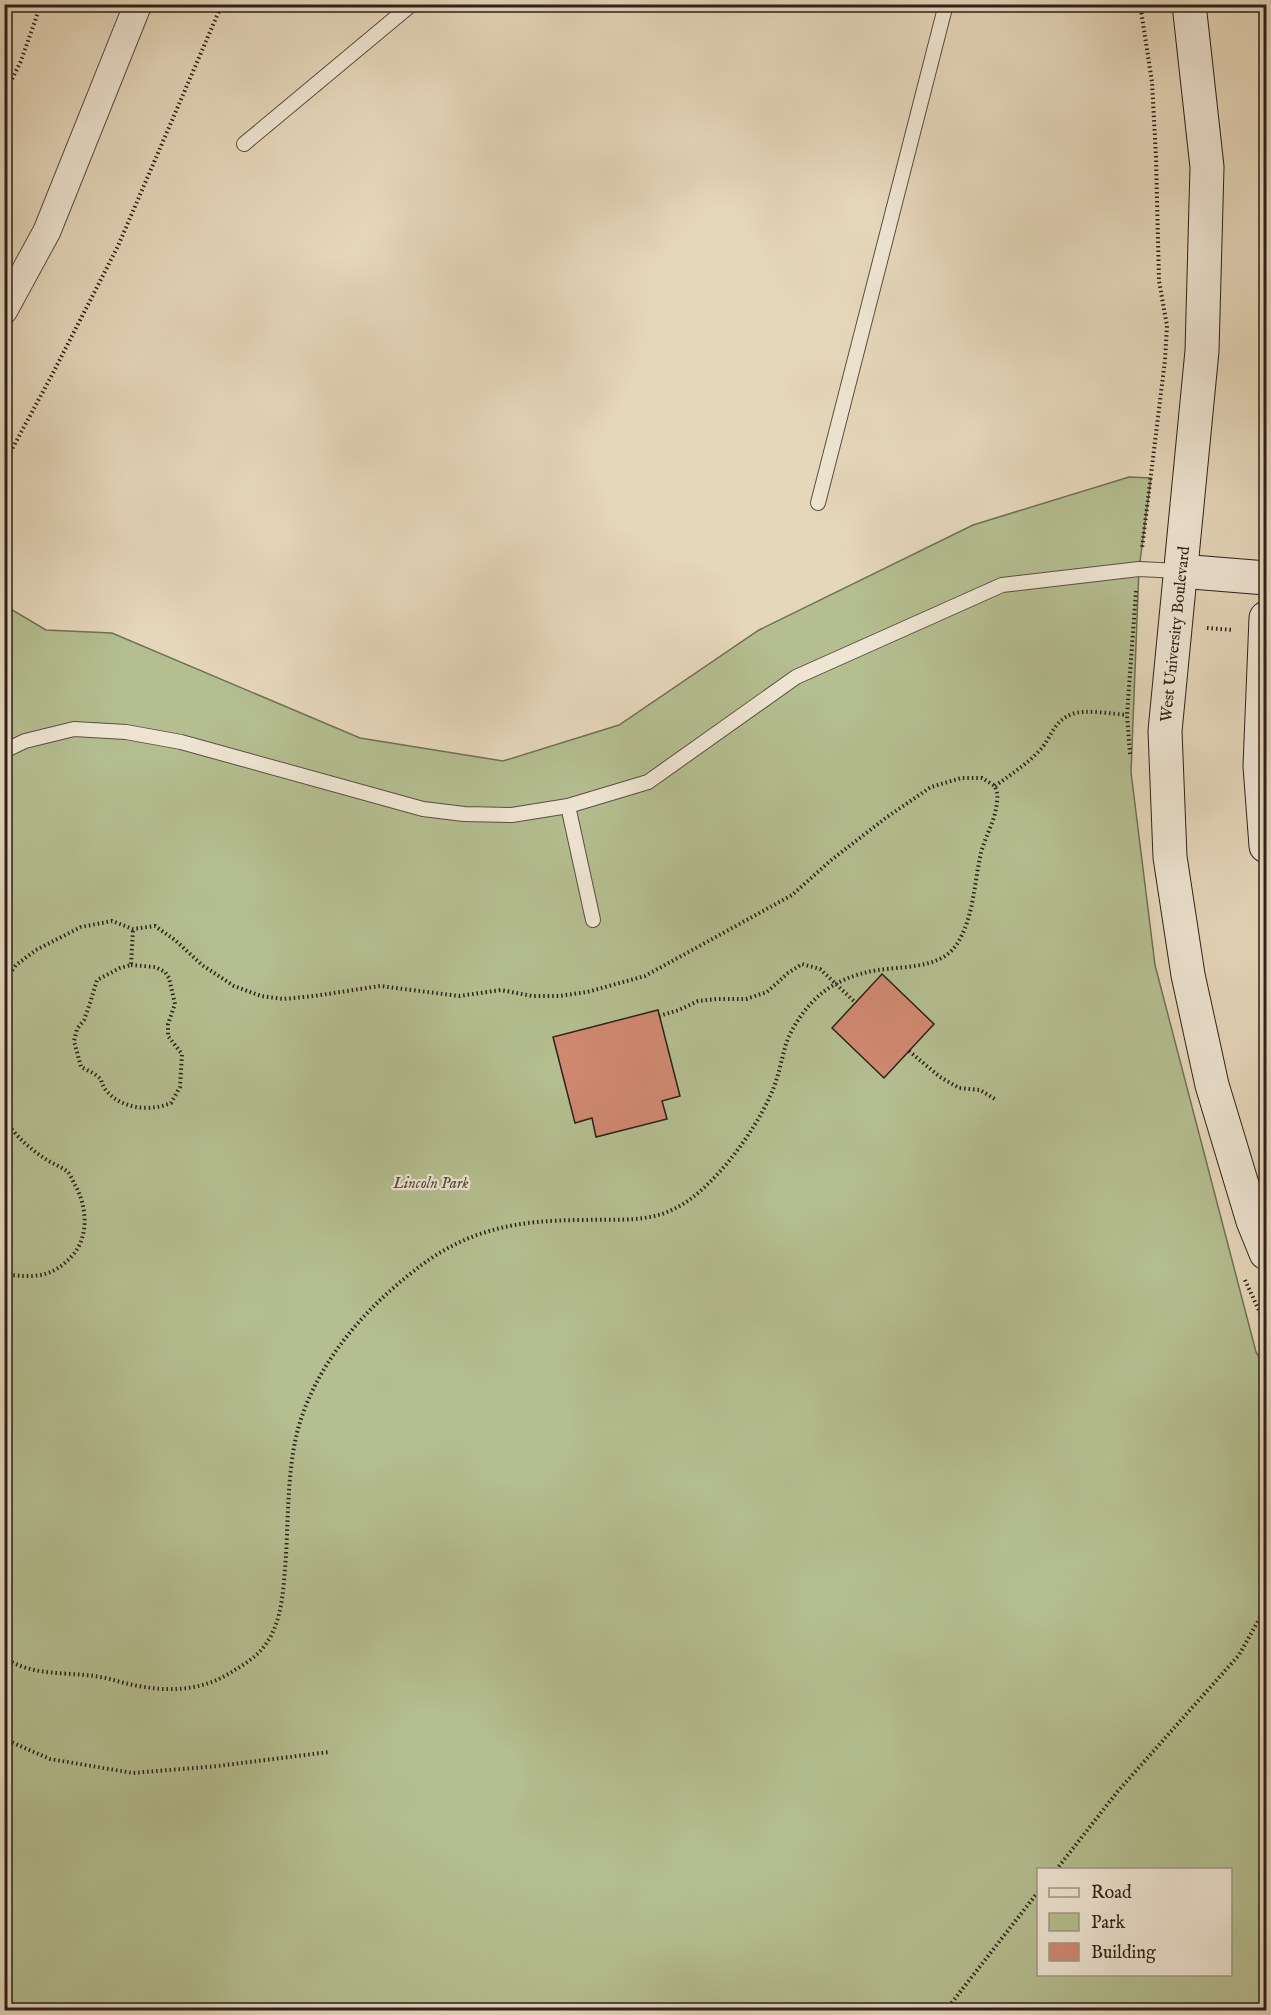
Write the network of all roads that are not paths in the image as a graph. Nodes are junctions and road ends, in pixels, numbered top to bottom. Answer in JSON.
{"nodes":[{"id":1,"x":138,"y":4,"type":"edge"},
{"id":2,"x":412,"y":4,"type":"edge"},
{"id":3,"x":946,"y":4,"type":"edge"},
{"id":4,"x":1189,"y":4,"type":"edge"},
{"id":5,"x":244,"y":144,"type":"dead end"},
{"id":6,"x":4,"y":310,"type":"edge"},
{"id":7,"x":818,"y":503,"type":"dead end"},
{"id":8,"x":1180,"y":571,"type":"junction"},
{"id":9,"x":1266,"y":578,"type":"edge"},
{"id":10,"x":1266,"y":618,"type":"edge"},
{"id":11,"x":4,"y":751,"type":"edge"},
{"id":12,"x":568,"y":806,"type":"junction"},
{"id":13,"x":1266,"y":846,"type":"edge"},
{"id":14,"x":593,"y":920,"type":"dead end"},
{"id":15,"x":1266,"y":1253,"type":"edge"}],
"edges":[{"from":1,"to":6,"type":"street"},
{"from":2,"to":5,"type":"lane"},
{"from":3,"to":7,"type":"lane"},
{"from":4,"to":8,"type":"main road","name":"West University Boulevard"},
{"from":8,"to":9,"type":"main road"},
{"from":8,"to":12,"type":"lane"},
{"from":8,"to":15,"type":"main road","name":"West University Boulevard"},
{"from":10,"to":13,"type":"main road"},
{"from":11,"to":12,"type":"lane"},
{"from":12,"to":14,"type":"lane"}]}
